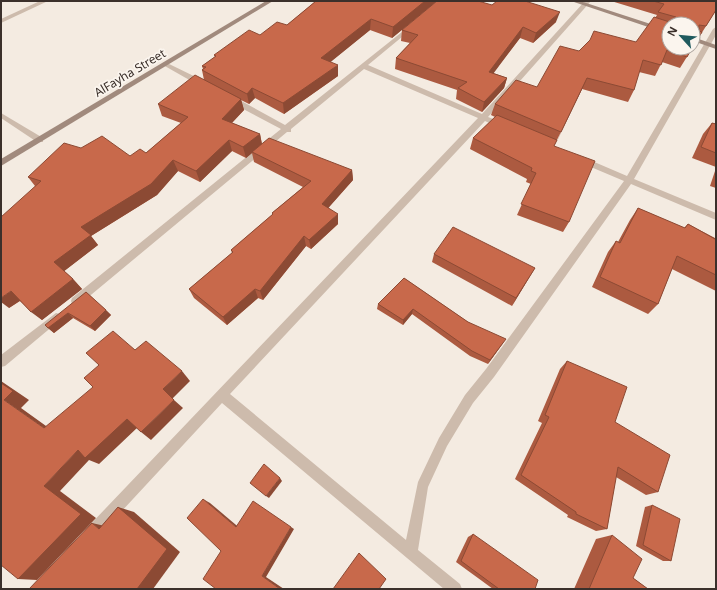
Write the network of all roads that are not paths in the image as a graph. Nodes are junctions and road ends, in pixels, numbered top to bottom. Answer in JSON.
{"nodes":[{"id":1,"x":45,"y":1,"type":"edge"},
{"id":2,"x":270,"y":1,"type":"edge"},
{"id":3,"x":574,"y":1,"type":"edge"},
{"id":4,"x":586,"y":3,"type":"edge"},
{"id":5,"x":1,"y":21,"type":"edge"},
{"id":6,"x":419,"y":21,"type":"edge"},
{"id":7,"x":661,"y":29,"type":"edge"},
{"id":8,"x":716,"y":29,"type":"edge"},
{"id":9,"x":701,"y":42,"type":"edge"},
{"id":10,"x":711,"y":45,"type":"edge"},
{"id":11,"x":165,"y":64,"type":"junction"},
{"id":12,"x":364,"y":66,"type":"junction"},
{"id":13,"x":213,"y":89,"type":"edge"},
{"id":14,"x":226,"y":97,"type":"edge"},
{"id":15,"x":1,"y":115,"type":"edge"},
{"id":16,"x":484,"y":118,"type":"junction"},
{"id":17,"x":288,"y":130,"type":"junction"},
{"id":18,"x":513,"y":130,"type":"edge"},
{"id":19,"x":40,"y":140,"type":"junction"},
{"id":20,"x":571,"y":155,"type":"edge"},
{"id":21,"x":1,"y":163,"type":"edge"},
{"id":22,"x":629,"y":180,"type":"junction"},
{"id":23,"x":716,"y":217,"type":"edge"},
{"id":24,"x":1,"y":362,"type":"edge"},
{"id":25,"x":222,"y":395,"type":"junction"},
{"id":26,"x":83,"y":543,"type":"edge"},
{"id":27,"x":411,"y":553,"type":"junction"},
{"id":28,"x":455,"y":589,"type":"edge"}],
"edges":[{"from":1,"to":5,"type":"street"},
{"from":2,"to":11,"type":"street","name":"AlFayha Street"},
{"from":3,"to":4,"type":"street"},
{"from":4,"to":7,"type":"street"},
{"from":4,"to":16,"type":"street"},
{"from":6,"to":12,"type":"street"},
{"from":8,"to":10,"type":"street"},
{"from":9,"to":10,"type":"street"},
{"from":10,"to":22,"type":"street"},
{"from":11,"to":13,"type":"street"},
{"from":11,"to":19,"type":"street","name":"AlFayha Street"},
{"from":12,"to":16,"type":"street"},
{"from":12,"to":17,"type":"street"},
{"from":14,"to":17,"type":"street"},
{"from":15,"to":19,"type":"street"},
{"from":16,"to":18,"type":"street"},
{"from":16,"to":25,"type":"street"},
{"from":17,"to":24,"type":"street"},
{"from":19,"to":21,"type":"street","name":"AlFayha Street"},
{"from":20,"to":22,"type":"street"},
{"from":22,"to":23,"type":"street"},
{"from":22,"to":27,"type":"street"},
{"from":25,"to":26,"type":"street"},
{"from":25,"to":27,"type":"street"},
{"from":27,"to":28,"type":"street"}]}
